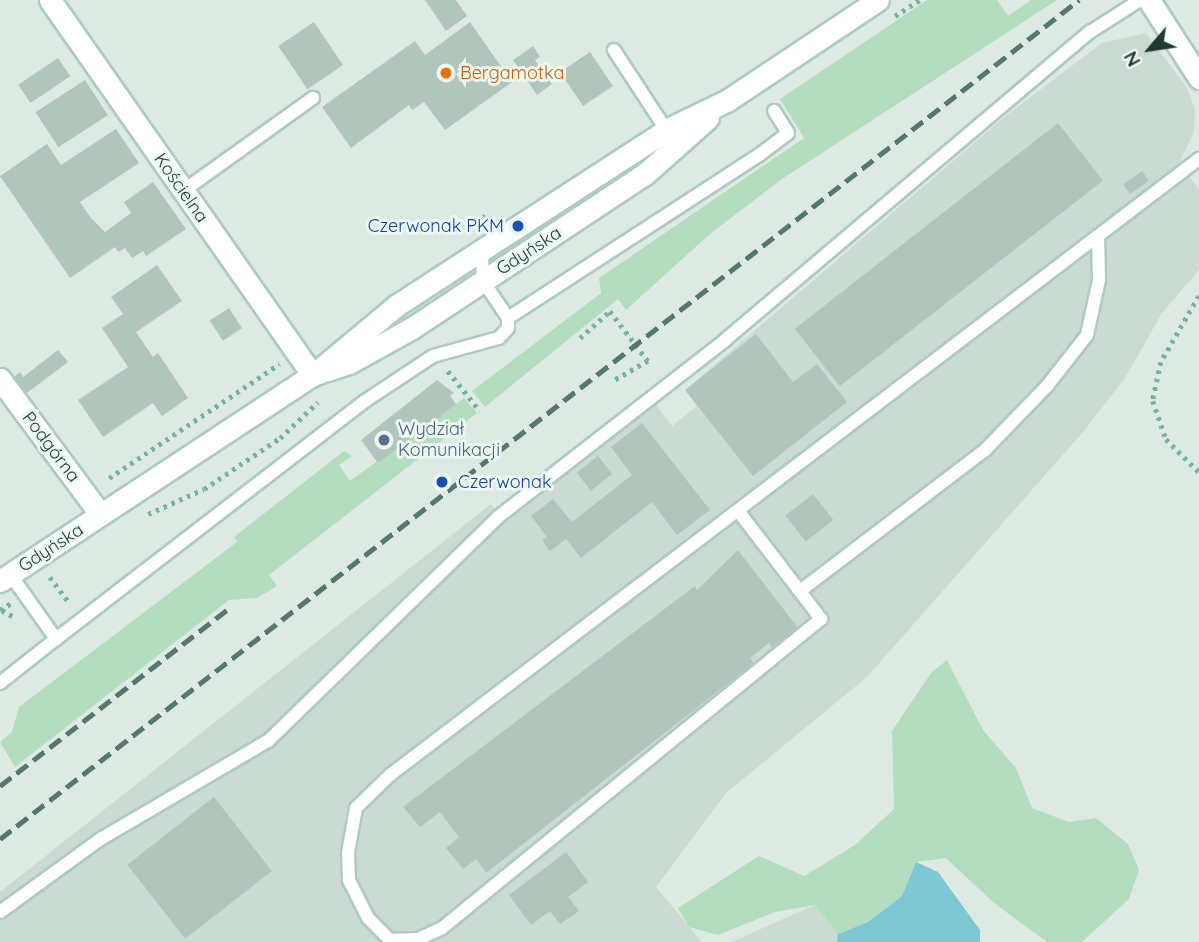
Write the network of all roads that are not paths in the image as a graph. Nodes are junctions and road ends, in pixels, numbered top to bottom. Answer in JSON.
{"nodes":[{"id":1,"x":50,"y":0,"type":"edge"},
{"id":2,"x":878,"y":0,"type":"edge"},
{"id":3,"x":1140,"y":0,"type":"edge"},
{"id":4,"x":1149,"y":0,"type":"edge"},
{"id":5,"x":614,"y":50,"type":"dead end"},
{"id":6,"x":1199,"y":78,"type":"edge"},
{"id":7,"x":313,"y":98,"type":"dead end"},
{"id":8,"x":774,"y":111,"type":"dead end"},
{"id":9,"x":672,"y":137,"type":"junction"},
{"id":10,"x":1199,"y":159,"type":"edge"},
{"id":11,"x":183,"y":191,"type":"junction"},
{"id":12,"x":1098,"y":236,"type":"junction"},
{"id":13,"x":482,"y":250,"type":"junction"},
{"id":14,"x":483,"y":281,"type":"junction"},
{"id":15,"x":508,"y":318,"type":"junction"},
{"id":16,"x":313,"y":375,"type":"junction"},
{"id":17,"x":0,"y":379,"type":"edge"},
{"id":18,"x":739,"y":512,"type":"junction"},
{"id":19,"x":101,"y":515,"type":"junction"},
{"id":20,"x":5,"y":578,"type":"edge"},
{"id":21,"x":800,"y":591,"type":"junction"},
{"id":22,"x":56,"y":639,"type":"junction"},
{"id":23,"x":0,"y":683,"type":"edge"},
{"id":24,"x":0,"y":912,"type":"edge"}],
"edges":[{"from":1,"to":11,"type":"main road","name":"Kościelna"},
{"from":2,"to":9,"type":"main road","name":"Gdyńska"},
{"from":3,"to":24,"type":"lane"},
{"from":4,"to":6,"type":"main road"},
{"from":5,"to":9,"type":"lane"},
{"from":7,"to":11,"type":"lane"},
{"from":8,"to":15,"type":"lane"},
{"from":9,"to":13,"type":"main road","name":"Gdyńska"},
{"from":9,"to":14,"type":"main road","name":"Gdyńska"},
{"from":10,"to":12,"type":"lane"},
{"from":11,"to":16,"type":"main road","name":"Kościelna"},
{"from":12,"to":18,"type":"lane"},
{"from":12,"to":21,"type":"lane"},
{"from":13,"to":14,"type":"lane"},
{"from":13,"to":16,"type":"main road","name":"Gdyńska"},
{"from":14,"to":15,"type":"lane"},
{"from":14,"to":16,"type":"main road","name":"Gdyńska"},
{"from":15,"to":22,"type":"lane"},
{"from":16,"to":19,"type":"main road","name":"Gdyńska"},
{"from":17,"to":19,"type":"main road","name":"Podgórna"},
{"from":18,"to":21,"type":"lane"},
{"from":18,"to":21,"type":"lane"},
{"from":19,"to":20,"type":"main road","name":"Gdyńska"},
{"from":20,"to":22,"type":"lane"},
{"from":22,"to":23,"type":"lane"}]}
